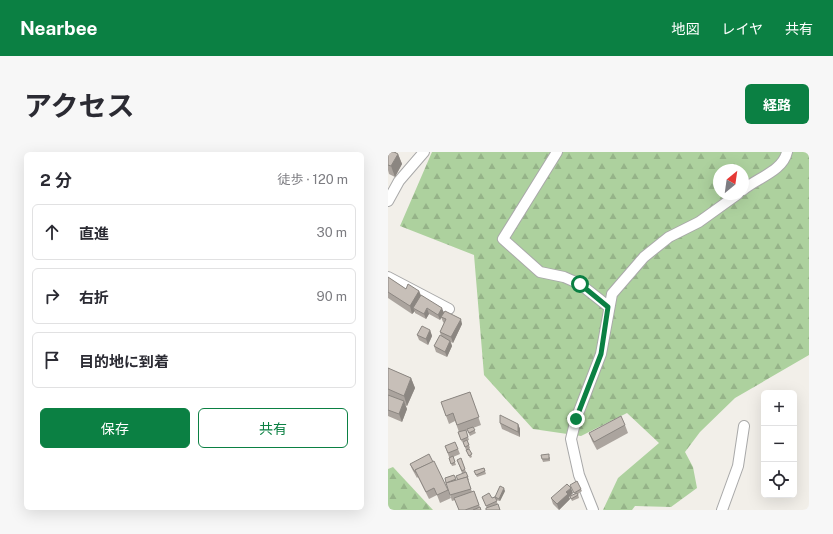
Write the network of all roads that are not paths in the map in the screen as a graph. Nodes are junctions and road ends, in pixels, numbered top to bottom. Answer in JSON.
{"nodes":[{"id":1,"x":424,"y":152,"type":"edge"},
{"id":2,"x":557,"y":152,"type":"edge"},
{"id":3,"x":787,"y":152,"type":"edge"},
{"id":4,"x":749,"y":186,"type":"edge"},
{"id":5,"x":730,"y":200,"type":"edge"},
{"id":6,"x":388,"y":201,"type":"edge"},
{"id":7,"x":388,"y":277,"type":"edge"},
{"id":8,"x":608,"y":307,"type":"junction"},
{"id":9,"x":450,"y":309,"type":"dead end"},
{"id":10,"x":744,"y":426,"type":"dead end"},
{"id":11,"x":593,"y":510,"type":"edge"},
{"id":12,"x":722,"y":510,"type":"edge"}],
"edges":[{"from":1,"to":6,"type":"street"},
{"from":2,"to":8,"type":"street"},
{"from":3,"to":4,"type":"street"},
{"from":5,"to":8,"type":"street"},
{"from":7,"to":9,"type":"street"},
{"from":8,"to":11,"type":"street"},
{"from":10,"to":12,"type":"street"}]}
